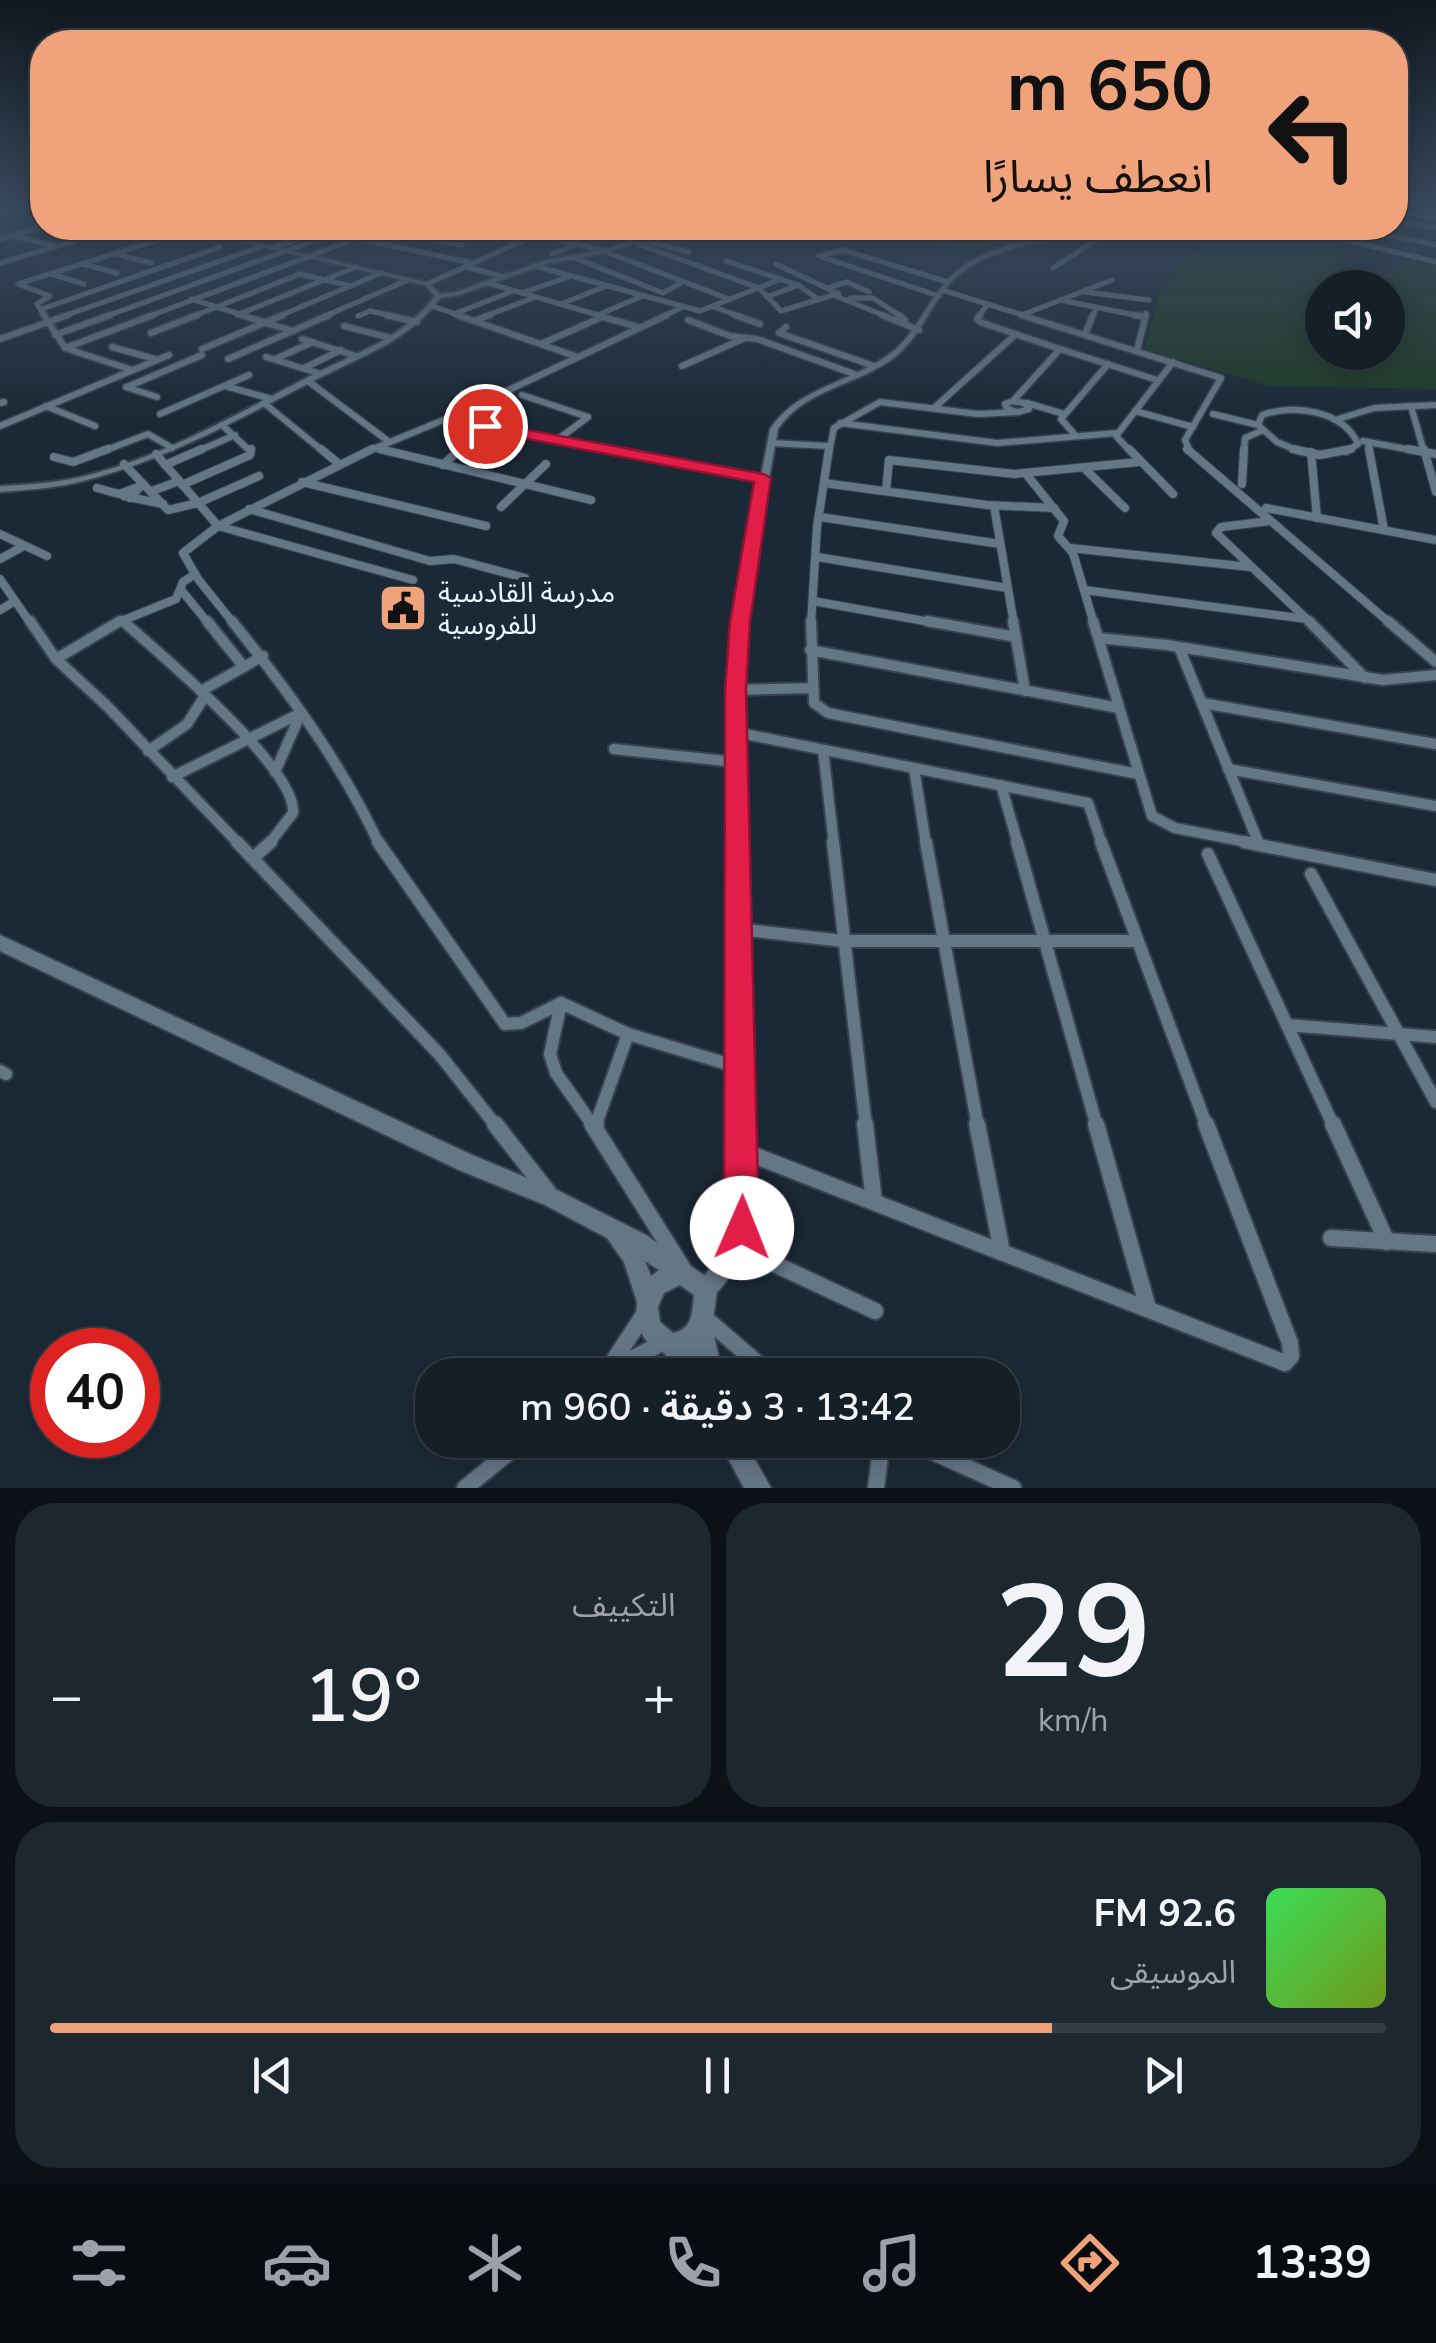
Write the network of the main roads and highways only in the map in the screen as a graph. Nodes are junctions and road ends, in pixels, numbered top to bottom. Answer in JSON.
{"nodes":[{"id":1,"x":0,"y":944,"type":"edge"},
{"id":2,"x":552,"y":1198,"type":"joint"},
{"id":3,"x":609,"y":1227,"type":"junction"},
{"id":4,"x":691,"y":1281,"type":"junction"},
{"id":5,"x":647,"y":1306,"type":"junction"},
{"id":6,"x":702,"y":1322,"type":"junction"},
{"id":7,"x":668,"y":1344,"type":"junction"},
{"id":8,"x":678,"y":1358,"type":"edge"},
{"id":9,"x":708,"y":1358,"type":"edge"},
{"id":10,"x":742,"y":1458,"type":"edge"},
{"id":11,"x":758,"y":1488,"type":"edge"}],
"edges":[{"from":1,"to":2,"type":"main road"},
{"from":2,"to":3,"type":"main road"},
{"from":3,"to":4,"type":"main road"},
{"from":3,"to":5,"type":"main road"},
{"from":4,"to":5,"type":"main road"},
{"from":4,"to":6,"type":"main road"},
{"from":5,"to":7,"type":"main road"},
{"from":6,"to":7,"type":"main road"},
{"from":6,"to":9,"type":"main road"},
{"from":7,"to":8,"type":"main road"},
{"from":10,"to":11,"type":"main road"}]}
